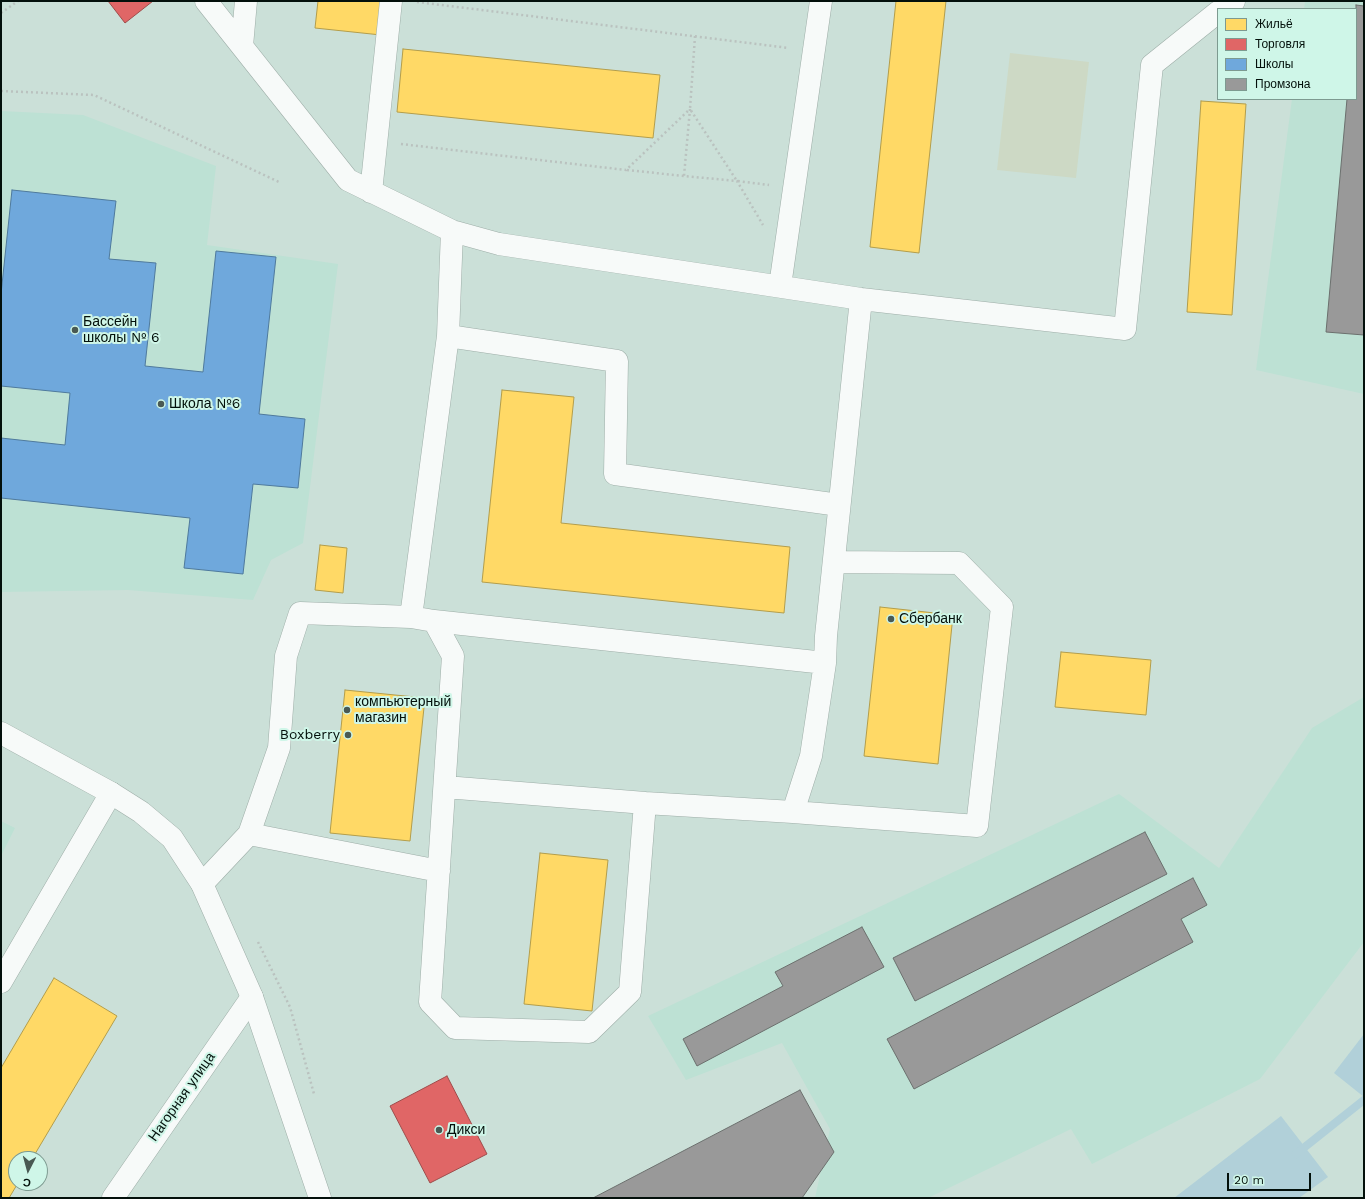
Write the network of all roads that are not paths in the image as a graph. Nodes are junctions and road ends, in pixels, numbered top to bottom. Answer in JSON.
{"nodes":[{"id":1,"x":206,"y":1,"type":"edge"},
{"id":2,"x":246,"y":1,"type":"edge"},
{"id":3,"x":391,"y":1,"type":"edge"},
{"id":4,"x":821,"y":1,"type":"edge"},
{"id":5,"x":1217,"y":11,"type":"edge"},
{"id":6,"x":242,"y":46,"type":"junction"},
{"id":7,"x":372,"y":192,"type":"junction"},
{"id":8,"x":452,"y":230,"type":"junction"},
{"id":9,"x":780,"y":286,"type":"junction"},
{"id":10,"x":861,"y":299,"type":"junction"},
{"id":11,"x":448,"y":336,"type":"junction"},
{"id":12,"x":839,"y":505,"type":"junction"},
{"id":13,"x":834,"y":562,"type":"junction"},
{"id":14,"x":411,"y":617,"type":"junction"},
{"id":15,"x":434,"y":621,"type":"junction"},
{"id":16,"x":825,"y":663,"type":"junction"},
{"id":17,"x":1,"y":733,"type":"edge"},
{"id":18,"x":445,"y":787,"type":"junction"},
{"id":19,"x":111,"y":793,"type":"junction"},
{"id":20,"x":644,"y":803,"type":"junction"},
{"id":21,"x":793,"y":812,"type":"junction"},
{"id":22,"x":249,"y":834,"type":"junction"},
{"id":23,"x":439,"y":871,"type":"junction"},
{"id":24,"x":202,"y":884,"type":"junction"},
{"id":25,"x":1,"y":982,"type":"edge"},
{"id":26,"x":252,"y":997,"type":"junction"},
{"id":27,"x":112,"y":1198,"type":"edge"},
{"id":28,"x":320,"y":1198,"type":"edge"}],
"edges":[{"from":1,"to":6,"type":"main road"},
{"from":2,"to":6,"type":"main road"},
{"from":3,"to":7,"type":"main road"},
{"from":4,"to":9,"type":"main road"},
{"from":5,"to":10,"type":"main road"},
{"from":6,"to":7,"type":"main road"},
{"from":7,"to":8,"type":"main road"},
{"from":8,"to":9,"type":"main road"},
{"from":8,"to":11,"type":"main road"},
{"from":9,"to":10,"type":"main road"},
{"from":10,"to":12,"type":"main road"},
{"from":11,"to":12,"type":"main road"},
{"from":11,"to":14,"type":"main road"},
{"from":12,"to":13,"type":"main road"},
{"from":13,"to":16,"type":"main road"},
{"from":13,"to":21,"type":"main road"},
{"from":14,"to":15,"type":"main road"},
{"from":14,"to":22,"type":"main road"},
{"from":15,"to":16,"type":"main road"},
{"from":15,"to":18,"type":"main road"},
{"from":16,"to":21,"type":"main road"},
{"from":17,"to":19,"type":"main road"},
{"from":18,"to":20,"type":"main road"},
{"from":18,"to":23,"type":"main road"},
{"from":19,"to":24,"type":"main road"},
{"from":19,"to":25,"type":"main road"},
{"from":20,"to":21,"type":"main road"},
{"from":20,"to":23,"type":"main road"},
{"from":22,"to":23,"type":"main road"},
{"from":22,"to":24,"type":"main road"},
{"from":24,"to":26,"type":"main road"},
{"from":26,"to":27,"type":"main road","name":"Нагорная улица"},
{"from":26,"to":28,"type":"main road"}]}
